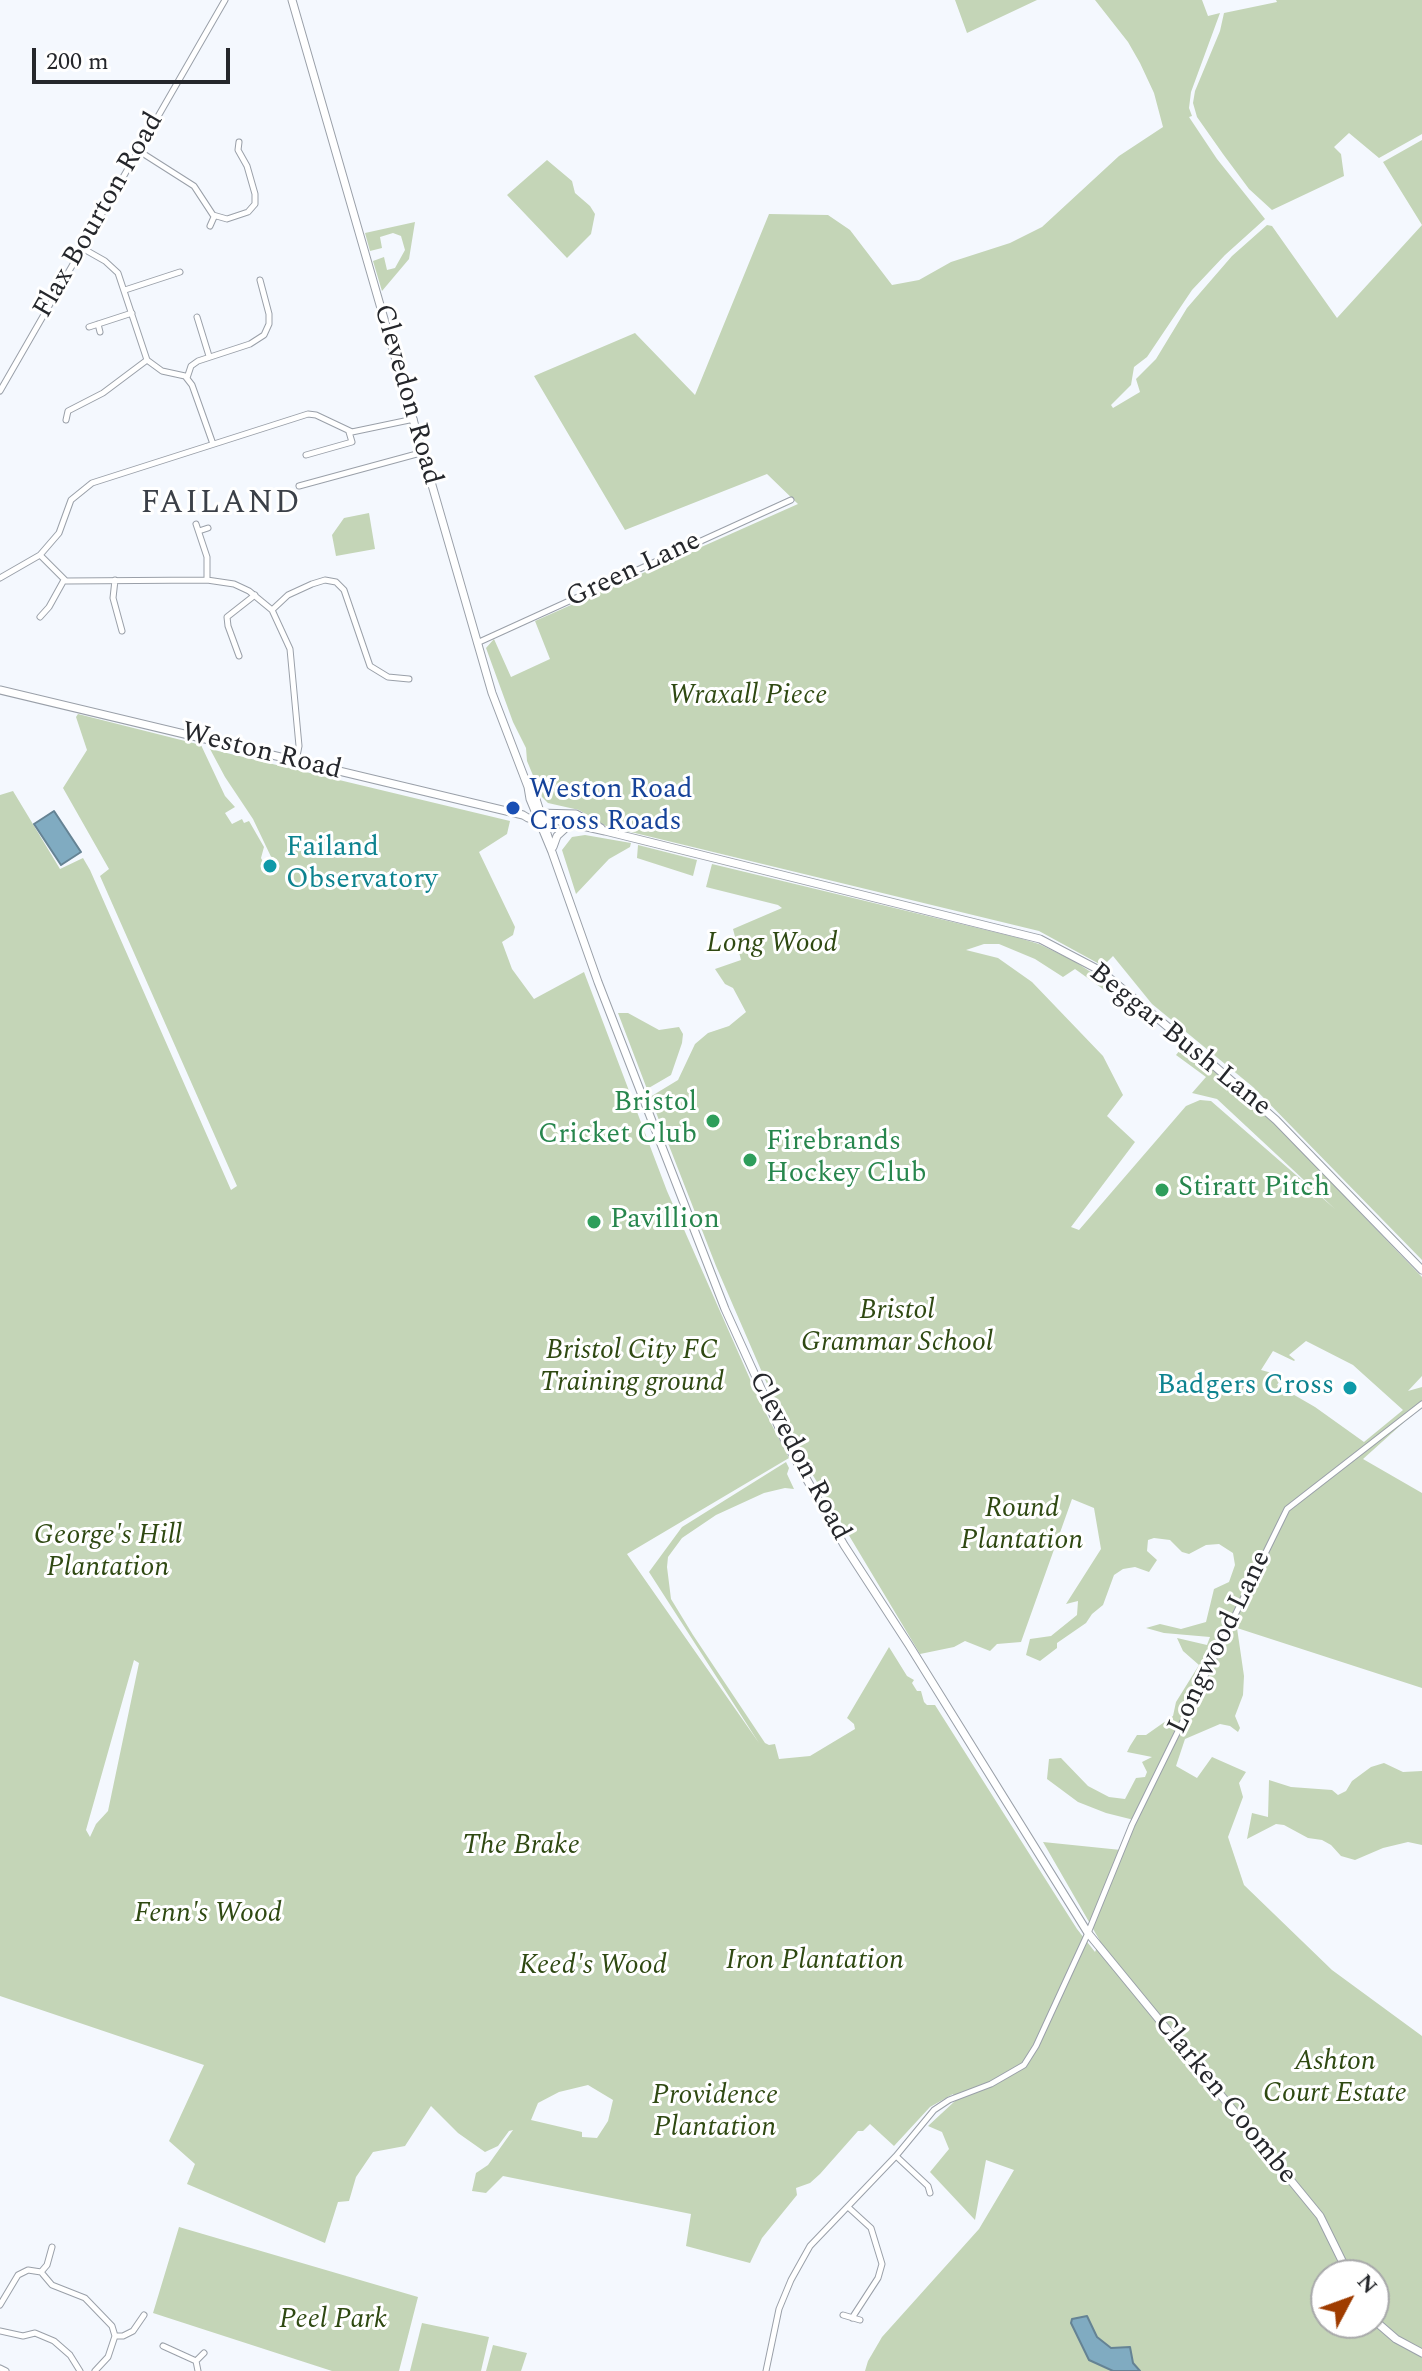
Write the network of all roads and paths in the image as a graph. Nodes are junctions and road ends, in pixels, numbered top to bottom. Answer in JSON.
{"nodes":[{"id":1,"x":225,"y":0,"type":"edge"},
{"id":2,"x":292,"y":0,"type":"edge"},
{"id":3,"x":239,"y":142,"type":"dead end"},
{"id":4,"x":139,"y":150,"type":"junction"},
{"id":5,"x":214,"y":217,"type":"junction"},
{"id":6,"x":210,"y":226,"type":"dead end"},
{"id":7,"x":82,"y":248,"type":"junction"},
{"id":8,"x":180,"y":272,"type":"dead end"},
{"id":9,"x":264,"y":283,"type":"dead end"},
{"id":10,"x":125,"y":290,"type":"junction"},
{"id":11,"x":132,"y":313,"type":"junction"},
{"id":12,"x":206,"y":321,"type":"dead end"},
{"id":13,"x":98,"y":324,"type":"junction"},
{"id":14,"x":89,"y":327,"type":"dead end"},
{"id":15,"x":100,"y":332,"type":"dead end"},
{"id":16,"x":209,"y":356,"type":"junction"},
{"id":17,"x":147,"y":360,"type":"junction"},
{"id":18,"x":187,"y":378,"type":"junction"},
{"id":19,"x":0,"y":391,"type":"edge"},
{"id":20,"x":414,"y":419,"type":"junction"},
{"id":21,"x":66,"y":420,"type":"dead end"},
{"id":22,"x":349,"y":432,"type":"junction"},
{"id":23,"x":213,"y":444,"type":"junction"},
{"id":24,"x":424,"y":452,"type":"junction"},
{"id":25,"x":306,"y":455,"type":"dead end"},
{"id":26,"x":299,"y":486,"type":"dead end"},
{"id":27,"x":791,"y":500,"type":"dead end"},
{"id":28,"x":208,"y":528,"type":"dead end"},
{"id":29,"x":40,"y":555,"type":"junction"},
{"id":30,"x":0,"y":578,"type":"edge"},
{"id":31,"x":64,"y":580,"type":"junction"},
{"id":32,"x":115,"y":580,"type":"junction"},
{"id":33,"x":207,"y":580,"type":"junction"},
{"id":34,"x":255,"y":595,"type":"junction"},
{"id":35,"x":272,"y":610,"type":"junction"},
{"id":36,"x":40,"y":617,"type":"dead end"},
{"id":37,"x":123,"y":626,"type":"dead end"},
{"id":38,"x":477,"y":643,"type":"junction"},
{"id":39,"x":239,"y":656,"type":"dead end"},
{"id":40,"x":409,"y":679,"type":"dead end"},
{"id":41,"x":0,"y":690,"type":"edge"},
{"id":42,"x":296,"y":761,"type":"junction"},
{"id":43,"x":539,"y":816,"type":"junction"},
{"id":44,"x":571,"y":823,"type":"junction"},
{"id":45,"x":605,"y":831,"type":"junction"},
{"id":46,"x":552,"y":852,"type":"junction"},
{"id":47,"x":1422,"y":1270,"type":"edge"},
{"id":48,"x":1422,"y":1404,"type":"edge"},
{"id":49,"x":1088,"y":1933,"type":"junction"},
{"id":50,"x":896,"y":2156,"type":"junction"},
{"id":51,"x":930,"y":2193,"type":"dead end"},
{"id":52,"x":848,"y":2207,"type":"junction"},
{"id":53,"x":52,"y":2247,"type":"dead end"},
{"id":54,"x":1341,"y":2259,"type":"edge"},
{"id":55,"x":41,"y":2272,"type":"junction"},
{"id":56,"x":0,"y":2305,"type":"edge"},
{"id":57,"x":144,"y":2315,"type":"dead end"},
{"id":58,"x":843,"y":2315,"type":"dead end"},
{"id":59,"x":852,"y":2318,"type":"junction"},
{"id":60,"x":860,"y":2320,"type":"dead end"},
{"id":61,"x":0,"y":2331,"type":"edge"},
{"id":62,"x":1390,"y":2334,"type":"edge"},
{"id":63,"x":115,"y":2336,"type":"junction"},
{"id":64,"x":175,"y":2341,"type":"dead end"},
{"id":65,"x":163,"y":2346,"type":"dead end"},
{"id":66,"x":171,"y":2349,"type":"junction"},
{"id":67,"x":204,"y":2353,"type":"dead end"},
{"id":68,"x":1422,"y":2353,"type":"edge"},
{"id":69,"x":196,"y":2361,"type":"junction"},
{"id":70,"x":0,"y":2368,"type":"edge"},
{"id":71,"x":6,"y":2371,"type":"edge"},
{"id":72,"x":80,"y":2371,"type":"edge"},
{"id":73,"x":95,"y":2371,"type":"edge"},
{"id":74,"x":198,"y":2371,"type":"edge"},
{"id":75,"x":766,"y":2371,"type":"edge"}],
"edges":[{"from":1,"to":4,"type":"street","name":"Flax Bourton Road"},
{"from":2,"to":20,"type":"main road","name":"Clevedon Road"},
{"from":3,"to":5,"type":"street"},
{"from":4,"to":5,"type":"street"},
{"from":4,"to":7,"type":"street","name":"Flax Bourton Road"},
{"from":5,"to":6,"type":"street"},
{"from":7,"to":10,"type":"street"},
{"from":7,"to":19,"type":"street","name":"Flax Bourton Road"},
{"from":8,"to":10,"type":"street"},
{"from":9,"to":16,"type":"street"},
{"from":10,"to":11,"type":"street"},
{"from":11,"to":13,"type":"street"},
{"from":11,"to":17,"type":"street"},
{"from":12,"to":16,"type":"street"},
{"from":13,"to":14,"type":"street"},
{"from":13,"to":15,"type":"street"},
{"from":16,"to":18,"type":"street"},
{"from":17,"to":18,"type":"street"},
{"from":17,"to":21,"type":"street"},
{"from":18,"to":23,"type":"street"},
{"from":20,"to":22,"type":"street"},
{"from":20,"to":24,"type":"main road","name":"Clevedon Road"},
{"from":22,"to":23,"type":"street"},
{"from":22,"to":25,"type":"street"},
{"from":23,"to":29,"type":"street"},
{"from":24,"to":26,"type":"street"},
{"from":24,"to":38,"type":"main road","name":"Clevedon Road"},
{"from":27,"to":38,"type":"street","name":"Green Lane"},
{"from":28,"to":33,"type":"street"},
{"from":29,"to":30,"type":"street"},
{"from":29,"to":31,"type":"street"},
{"from":31,"to":32,"type":"street"},
{"from":31,"to":36,"type":"street"},
{"from":32,"to":33,"type":"street"},
{"from":32,"to":37,"type":"street"},
{"from":33,"to":34,"type":"street"},
{"from":34,"to":35,"type":"street"},
{"from":34,"to":39,"type":"street"},
{"from":35,"to":40,"type":"street"},
{"from":35,"to":42,"type":"street"},
{"from":38,"to":43,"type":"main road","name":"Clevedon Road"},
{"from":41,"to":42,"type":"main road","name":"Weston Road"},
{"from":42,"to":43,"type":"main road","name":"Weston Road"},
{"from":43,"to":44,"type":"main road","name":"Beggar Bush Lane"},
{"from":43,"to":45,"type":"main road","name":"Beggar Bush Lane"},
{"from":43,"to":46,"type":"main road","name":"Clevedon Road"},
{"from":44,"to":45,"type":"main road","name":"Beggar Bush Lane"},
{"from":44,"to":46,"type":"main road"},
{"from":45,"to":47,"type":"main road","name":"Beggar Bush Lane"},
{"from":46,"to":49,"type":"main road","name":"Clevedon Road"},
{"from":48,"to":49,"type":"street","name":"Longwood Lane"},
{"from":49,"to":50,"type":"street","name":"Longwood Lane"},
{"from":49,"to":54,"type":"main road","name":"Clarken Coombe"},
{"from":50,"to":51,"type":"street"},
{"from":50,"to":52,"type":"street","name":"Longwood Lane"},
{"from":52,"to":59,"type":"street"},
{"from":52,"to":75,"type":"street","name":"Longwood Lane"},
{"from":53,"to":55,"type":"street"},
{"from":55,"to":56,"type":"street"},
{"from":55,"to":63,"type":"street"},
{"from":57,"to":63,"type":"street"},
{"from":58,"to":59,"type":"street"},
{"from":59,"to":60,"type":"street"},
{"from":61,"to":72,"type":"street"},
{"from":62,"to":68,"type":"main road"},
{"from":63,"to":73,"type":"street"},
{"from":64,"to":66,"type":"street"},
{"from":65,"to":66,"type":"street"},
{"from":66,"to":69,"type":"street"},
{"from":67,"to":69,"type":"street"},
{"from":69,"to":74,"type":"street"},
{"from":70,"to":71,"type":"street"}]}
